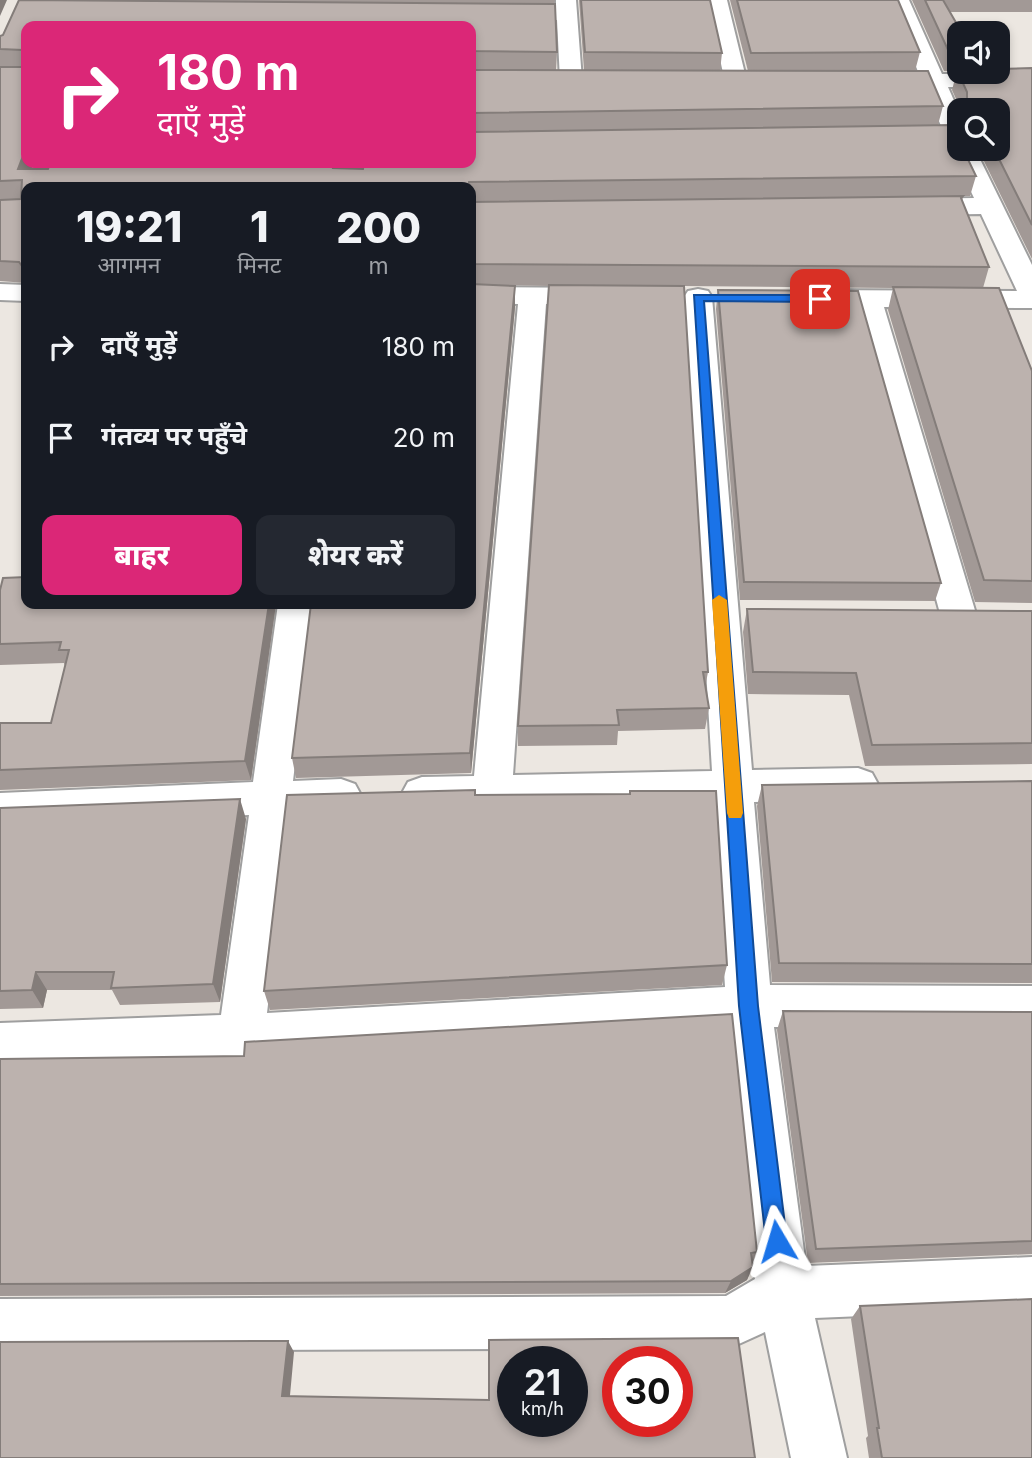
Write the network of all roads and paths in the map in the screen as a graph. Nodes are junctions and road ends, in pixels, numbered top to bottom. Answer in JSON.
{"nodes":[{"id":1,"x":716,"y":0,"type":"edge"},
{"id":2,"x":899,"y":0,"type":"edge"},
{"id":3,"x":566,"y":7,"type":"edge"},
{"id":4,"x":484,"y":14,"type":"edge"},
{"id":5,"x":546,"y":80,"type":"edge"},
{"id":6,"x":571,"y":80,"type":"junction"},
{"id":7,"x":933,"y":80,"type":"junction"},
{"id":8,"x":1032,"y":80,"type":"edge"},
{"id":9,"x":598,"y":81,"type":"edge"},
{"id":10,"x":854,"y":81,"type":"edge"},
{"id":11,"x":709,"y":82,"type":"edge"},
{"id":12,"x":736,"y":82,"type":"junction"},
{"id":13,"x":762,"y":82,"type":"edge"},
{"id":14,"x":947,"y":112,"type":"edge"},
{"id":15,"x":929,"y":136,"type":"edge"},
{"id":16,"x":947,"y":139,"type":"edge"},
{"id":17,"x":969,"y":161,"type":"edge"},
{"id":18,"x":989,"y":206,"type":"junction"},
{"id":19,"x":893,"y":208,"type":"edge"},
{"id":20,"x":0,"y":292,"type":"edge"},
{"id":21,"x":21,"y":293,"type":"edge"},
{"id":22,"x":1032,"y":293,"type":"edge"},
{"id":23,"x":476,"y":295,"type":"edge"},
{"id":24,"x":533,"y":296,"type":"junction"},
{"id":25,"x":629,"y":297,"type":"edge"},
{"id":26,"x":698,"y":297,"type":"dead end"},
{"id":27,"x":777,"y":298,"type":"edge"},
{"id":28,"x":868,"y":299,"type":"junction"},
{"id":29,"x":1032,"y":300,"type":"edge"},
{"id":30,"x":295,"y":609,"type":"edge"},
{"id":31,"x":920,"y":617,"type":"edge"},
{"id":32,"x":959,"y":617,"type":"junction"},
{"id":33,"x":996,"y":617,"type":"edge"},
{"id":34,"x":896,"y":784,"type":"edge"},
{"id":35,"x":733,"y":785,"type":"junction"},
{"id":36,"x":492,"y":792,"type":"junction"},
{"id":37,"x":271,"y":797,"type":"junction"},
{"id":38,"x":0,"y":809,"type":"edge"},
{"id":39,"x":749,"y":1006,"type":"junction"},
{"id":40,"x":1032,"y":1007,"type":"edge"},
{"id":41,"x":241,"y":1036,"type":"junction"},
{"id":42,"x":0,"y":1044,"type":"edge"},
{"id":43,"x":1032,"y":1283,"type":"edge"},
{"id":44,"x":783,"y":1293,"type":"junction"},
{"id":45,"x":0,"y":1325,"type":"edge"},
{"id":46,"x":819,"y":1458,"type":"edge"}],
"edges":[{"from":1,"to":12,"type":"street"},
{"from":2,"to":7,"type":"street"},
{"from":3,"to":4,"type":"street"},
{"from":3,"to":6,"type":"street"},
{"from":5,"to":6,"type":"street"},
{"from":6,"to":9,"type":"street"},
{"from":7,"to":8,"type":"street"},
{"from":7,"to":10,"type":"street"},
{"from":7,"to":14,"type":"street"},
{"from":11,"to":12,"type":"street"},
{"from":12,"to":13,"type":"street"},
{"from":15,"to":16,"type":"street"},
{"from":17,"to":18,"type":"street"},
{"from":18,"to":19,"type":"street"},
{"from":18,"to":22,"type":"street"},
{"from":20,"to":21,"type":"street"},
{"from":23,"to":24,"type":"street"},
{"from":24,"to":25,"type":"street"},
{"from":24,"to":36,"type":"street"},
{"from":26,"to":35,"type":"street"},
{"from":27,"to":28,"type":"street"},
{"from":28,"to":29,"type":"street"},
{"from":28,"to":32,"type":"street"},
{"from":30,"to":37,"type":"street"},
{"from":31,"to":32,"type":"street"},
{"from":32,"to":33,"type":"street"},
{"from":34,"to":35,"type":"street"},
{"from":35,"to":36,"type":"street"},
{"from":35,"to":39,"type":"street"},
{"from":36,"to":37,"type":"street"},
{"from":37,"to":38,"type":"street"},
{"from":37,"to":41,"type":"street"},
{"from":39,"to":40,"type":"street"},
{"from":39,"to":41,"type":"street"},
{"from":39,"to":44,"type":"street"},
{"from":41,"to":42,"type":"street"},
{"from":43,"to":44,"type":"street"},
{"from":44,"to":45,"type":"street"},
{"from":44,"to":46,"type":"street"}]}
